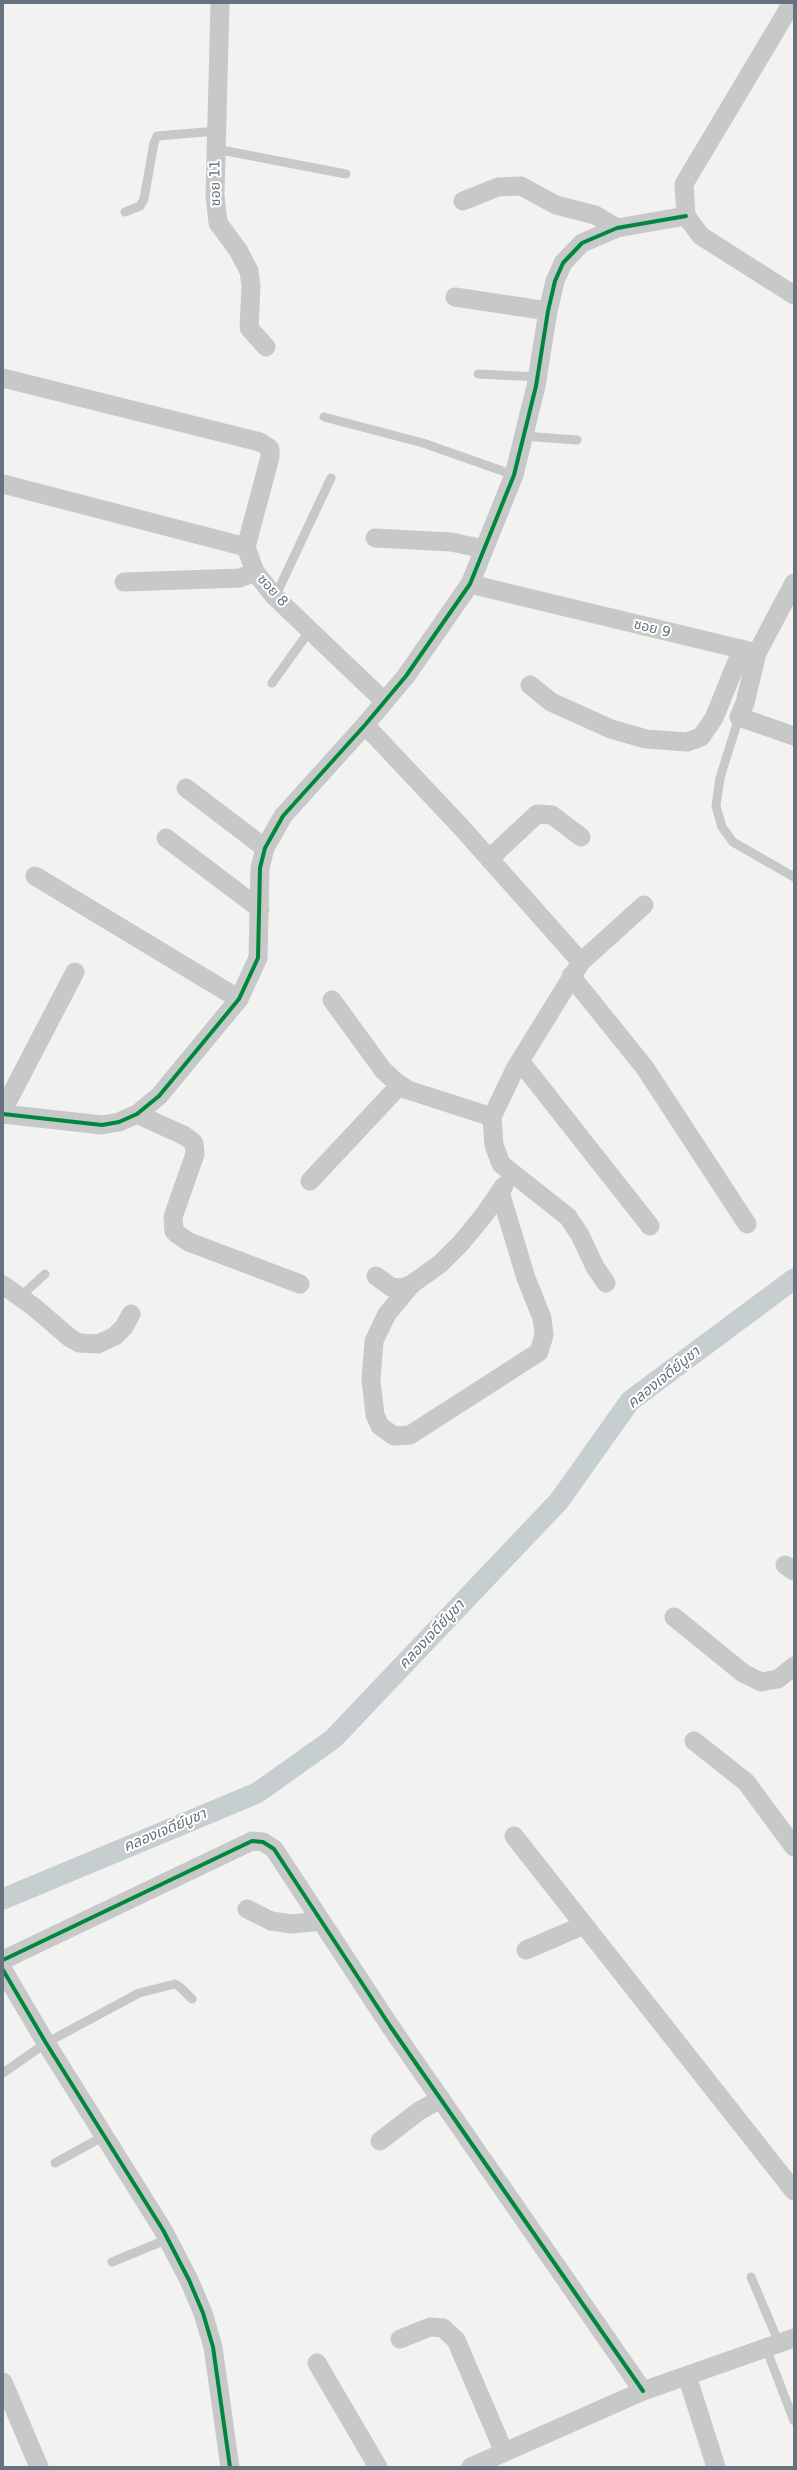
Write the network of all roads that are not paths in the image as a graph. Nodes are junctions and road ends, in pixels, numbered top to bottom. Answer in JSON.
{"nodes":[{"id":1,"x":220,"y":3,"type":"edge"},
{"id":2,"x":792,"y":3,"type":"edge"},
{"id":3,"x":216,"y":140,"type":"junction"},
{"id":4,"x":346,"y":174,"type":"dead end"},
{"id":5,"x":463,"y":201,"type":"dead end"},
{"id":6,"x":125,"y":212,"type":"dead end"},
{"id":7,"x":686,"y":216,"type":"junction"},
{"id":8,"x":617,"y":228,"type":"junction"},
{"id":9,"x":794,"y":295,"type":"edge"},
{"id":10,"x":455,"y":297,"type":"dead end"},
{"id":11,"x":548,"y":311,"type":"junction"},
{"id":12,"x":266,"y":347,"type":"dead end"},
{"id":13,"x":478,"y":374,"type":"dead end"},
{"id":14,"x":538,"y":377,"type":"junction"},
{"id":15,"x":3,"y":378,"type":"edge"},
{"id":16,"x":324,"y":417,"type":"dead end"},
{"id":17,"x":523,"y":436,"type":"junction"},
{"id":18,"x":577,"y":440,"type":"dead end"},
{"id":19,"x":514,"y":475,"type":"junction"},
{"id":20,"x":331,"y":478,"type":"dead end"},
{"id":21,"x":3,"y":484,"type":"edge"},
{"id":22,"x":375,"y":538,"type":"dead end"},
{"id":23,"x":246,"y":547,"type":"junction"},
{"id":24,"x":484,"y":549,"type":"junction"},
{"id":25,"x":255,"y":572,"type":"junction"},
{"id":26,"x":124,"y":582,"type":"dead end"},
{"id":27,"x":794,"y":583,"type":"edge"},
{"id":28,"x":470,"y":584,"type":"junction"},
{"id":29,"x":275,"y":597,"type":"junction"},
{"id":30,"x":311,"y":629,"type":"junction"},
{"id":31,"x":750,"y":651,"type":"junction"},
{"id":32,"x":272,"y":683,"type":"dead end"},
{"id":33,"x":530,"y":685,"type":"dead end"},
{"id":34,"x":384,"y":701,"type":"junction"},
{"id":35,"x":739,"y":717,"type":"junction"},
{"id":36,"x":365,"y":725,"type":"junction"},
{"id":37,"x":794,"y":736,"type":"edge"},
{"id":38,"x":186,"y":788,"type":"dead end"},
{"id":39,"x":581,"y":837,"type":"dead end"},
{"id":40,"x":166,"y":838,"type":"dead end"},
{"id":41,"x":265,"y":848,"type":"junction"},
{"id":42,"x":489,"y":859,"type":"junction"},
{"id":43,"x":35,"y":876,"type":"dead end"},
{"id":44,"x":794,"y":878,"type":"edge"},
{"id":45,"x":644,"y":905,"type":"dead end"},
{"id":46,"x":260,"y":909,"type":"junction"},
{"id":47,"x":576,"y":969,"type":"junction"},
{"id":48,"x":75,"y":972,"type":"dead end"},
{"id":49,"x":239,"y":999,"type":"junction"},
{"id":50,"x":332,"y":1000,"type":"dead end"},
{"id":51,"x":520,"y":1061,"type":"junction"},
{"id":52,"x":400,"y":1085,"type":"junction"},
{"id":53,"x":3,"y":1110,"type":"edge"},
{"id":54,"x":3,"y":1114,"type":"edge"},
{"id":55,"x":137,"y":1114,"type":"junction"},
{"id":56,"x":492,"y":1117,"type":"junction"},
{"id":57,"x":513,"y":1173,"type":"junction"},
{"id":58,"x":310,"y":1181,"type":"dead end"},
{"id":59,"x":500,"y":1192,"type":"junction"},
{"id":60,"x":746,"y":1224,"type":"dead end"},
{"id":61,"x":650,"y":1226,"type":"dead end"},
{"id":62,"x":45,"y":1274,"type":"dead end"},
{"id":63,"x":376,"y":1276,"type":"dead end"},
{"id":64,"x":606,"y":1283,"type":"dead end"},
{"id":65,"x":300,"y":1284,"type":"dead end"},
{"id":66,"x":412,"y":1284,"type":"junction"},
{"id":67,"x":3,"y":1285,"type":"edge"},
{"id":68,"x":20,"y":1297,"type":"junction"},
{"id":69,"x":131,"y":1314,"type":"dead end"},
{"id":70,"x":674,"y":1617,"type":"dead end"},
{"id":71,"x":794,"y":1666,"type":"edge"},
{"id":72,"x":694,"y":1741,"type":"dead end"},
{"id":73,"x":514,"y":1836,"type":"dead end"},
{"id":74,"x":794,"y":1847,"type":"edge"},
{"id":75,"x":247,"y":1909,"type":"dead end"},
{"id":76,"x":321,"y":1922,"type":"junction"},
{"id":77,"x":584,"y":1925,"type":"junction"},
{"id":78,"x":526,"y":1950,"type":"dead end"},
{"id":79,"x":3,"y":1960,"type":"edge"},
{"id":80,"x":3,"y":1970,"type":"edge"},
{"id":81,"x":192,"y":1999,"type":"dead end"},
{"id":82,"x":46,"y":2042,"type":"junction"},
{"id":83,"x":3,"y":2073,"type":"edge"},
{"id":84,"x":441,"y":2100,"type":"junction"},
{"id":85,"x":104,"y":2136,"type":"junction"},
{"id":86,"x":380,"y":2141,"type":"dead end"},
{"id":87,"x":56,"y":2164,"type":"dead end"},
{"id":88,"x":794,"y":2191,"type":"edge"},
{"id":89,"x":168,"y":2239,"type":"junction"},
{"id":90,"x":112,"y":2262,"type":"dead end"},
{"id":91,"x":751,"y":2277,"type":"dead end"},
{"id":92,"x":400,"y":2339,"type":"dead end"},
{"id":93,"x":780,"y":2343,"type":"edge"},
{"id":94,"x":317,"y":2363,"type":"dead end"},
{"id":95,"x":687,"y":2376,"type":"junction"},
{"id":96,"x":3,"y":2382,"type":"edge"},
{"id":97,"x":643,"y":2391,"type":"junction"},
{"id":98,"x":794,"y":2421,"type":"edge"},
{"id":99,"x":504,"y":2452,"type":"junction"},
{"id":100,"x":39,"y":2467,"type":"edge"},
{"id":101,"x":230,"y":2467,"type":"edge"},
{"id":102,"x":378,"y":2467,"type":"edge"},
{"id":103,"x":471,"y":2467,"type":"edge"},
{"id":104,"x":716,"y":2467,"type":"edge"}],
"edges":[{"from":1,"to":3,"type":"street","name":"ซอย 11"},
{"from":2,"to":7,"type":"street"},
{"from":3,"to":4,"type":"lane"},
{"from":3,"to":6,"type":"lane"},
{"from":3,"to":12,"type":"street","name":"ซอย 11"},
{"from":5,"to":8,"type":"street"},
{"from":7,"to":8,"type":"street"},
{"from":7,"to":9,"type":"street"},
{"from":8,"to":11,"type":"street"},
{"from":10,"to":11,"type":"street"},
{"from":11,"to":14,"type":"street"},
{"from":13,"to":14,"type":"lane"},
{"from":14,"to":17,"type":"street"},
{"from":15,"to":23,"type":"street"},
{"from":16,"to":19,"type":"lane"},
{"from":17,"to":18,"type":"lane"},
{"from":17,"to":19,"type":"street"},
{"from":19,"to":24,"type":"street"},
{"from":20,"to":29,"type":"lane"},
{"from":21,"to":23,"type":"street"},
{"from":22,"to":24,"type":"street"},
{"from":23,"to":25,"type":"street"},
{"from":24,"to":28,"type":"street"},
{"from":25,"to":26,"type":"street","name":"ซอย 8"},
{"from":25,"to":29,"type":"street","name":"ซอย 8"},
{"from":27,"to":31,"type":"street"},
{"from":28,"to":31,"type":"street","name":"ซอย 9"},
{"from":28,"to":34,"type":"street"},
{"from":29,"to":30,"type":"street","name":"ซอย 8"},
{"from":30,"to":32,"type":"lane"},
{"from":30,"to":34,"type":"street","name":"ซอย 8"},
{"from":31,"to":33,"type":"street"},
{"from":31,"to":35,"type":"street"},
{"from":34,"to":36,"type":"street"},
{"from":35,"to":37,"type":"street"},
{"from":35,"to":44,"type":"lane"},
{"from":36,"to":41,"type":"street"},
{"from":36,"to":42,"type":"street"},
{"from":38,"to":41,"type":"street"},
{"from":39,"to":42,"type":"street"},
{"from":40,"to":46,"type":"street"},
{"from":41,"to":46,"type":"street"},
{"from":42,"to":47,"type":"street"},
{"from":43,"to":49,"type":"street"},
{"from":45,"to":47,"type":"street"},
{"from":46,"to":49,"type":"street"},
{"from":47,"to":51,"type":"street"},
{"from":47,"to":60,"type":"street"},
{"from":48,"to":53,"type":"street"},
{"from":49,"to":55,"type":"street"},
{"from":50,"to":52,"type":"street"},
{"from":51,"to":56,"type":"street"},
{"from":51,"to":61,"type":"street"},
{"from":52,"to":56,"type":"street"},
{"from":52,"to":58,"type":"street"},
{"from":54,"to":55,"type":"street"},
{"from":55,"to":65,"type":"street"},
{"from":56,"to":57,"type":"street"},
{"from":57,"to":59,"type":"street"},
{"from":57,"to":64,"type":"street"},
{"from":59,"to":66,"type":"street"},
{"from":59,"to":66,"type":"street"},
{"from":62,"to":68,"type":"lane"},
{"from":63,"to":66,"type":"street"},
{"from":67,"to":68,"type":"street"},
{"from":68,"to":69,"type":"street"},
{"from":70,"to":71,"type":"street"},
{"from":72,"to":74,"type":"street"},
{"from":73,"to":77,"type":"street"},
{"from":75,"to":76,"type":"street"},
{"from":76,"to":79,"type":"street"},
{"from":76,"to":84,"type":"street"},
{"from":77,"to":78,"type":"street"},
{"from":77,"to":88,"type":"street"},
{"from":80,"to":82,"type":"street"},
{"from":81,"to":82,"type":"lane"},
{"from":82,"to":83,"type":"lane"},
{"from":82,"to":85,"type":"street"},
{"from":84,"to":86,"type":"street"},
{"from":84,"to":97,"type":"street"},
{"from":85,"to":87,"type":"lane"},
{"from":85,"to":89,"type":"street"},
{"from":89,"to":90,"type":"lane"},
{"from":89,"to":101,"type":"street"},
{"from":91,"to":93,"type":"lane"},
{"from":92,"to":99,"type":"street"},
{"from":93,"to":95,"type":"street"},
{"from":93,"to":98,"type":"lane"},
{"from":94,"to":102,"type":"street"},
{"from":95,"to":97,"type":"street"},
{"from":95,"to":104,"type":"street"},
{"from":96,"to":100,"type":"street"},
{"from":97,"to":99,"type":"street"},
{"from":99,"to":103,"type":"street"}]}
